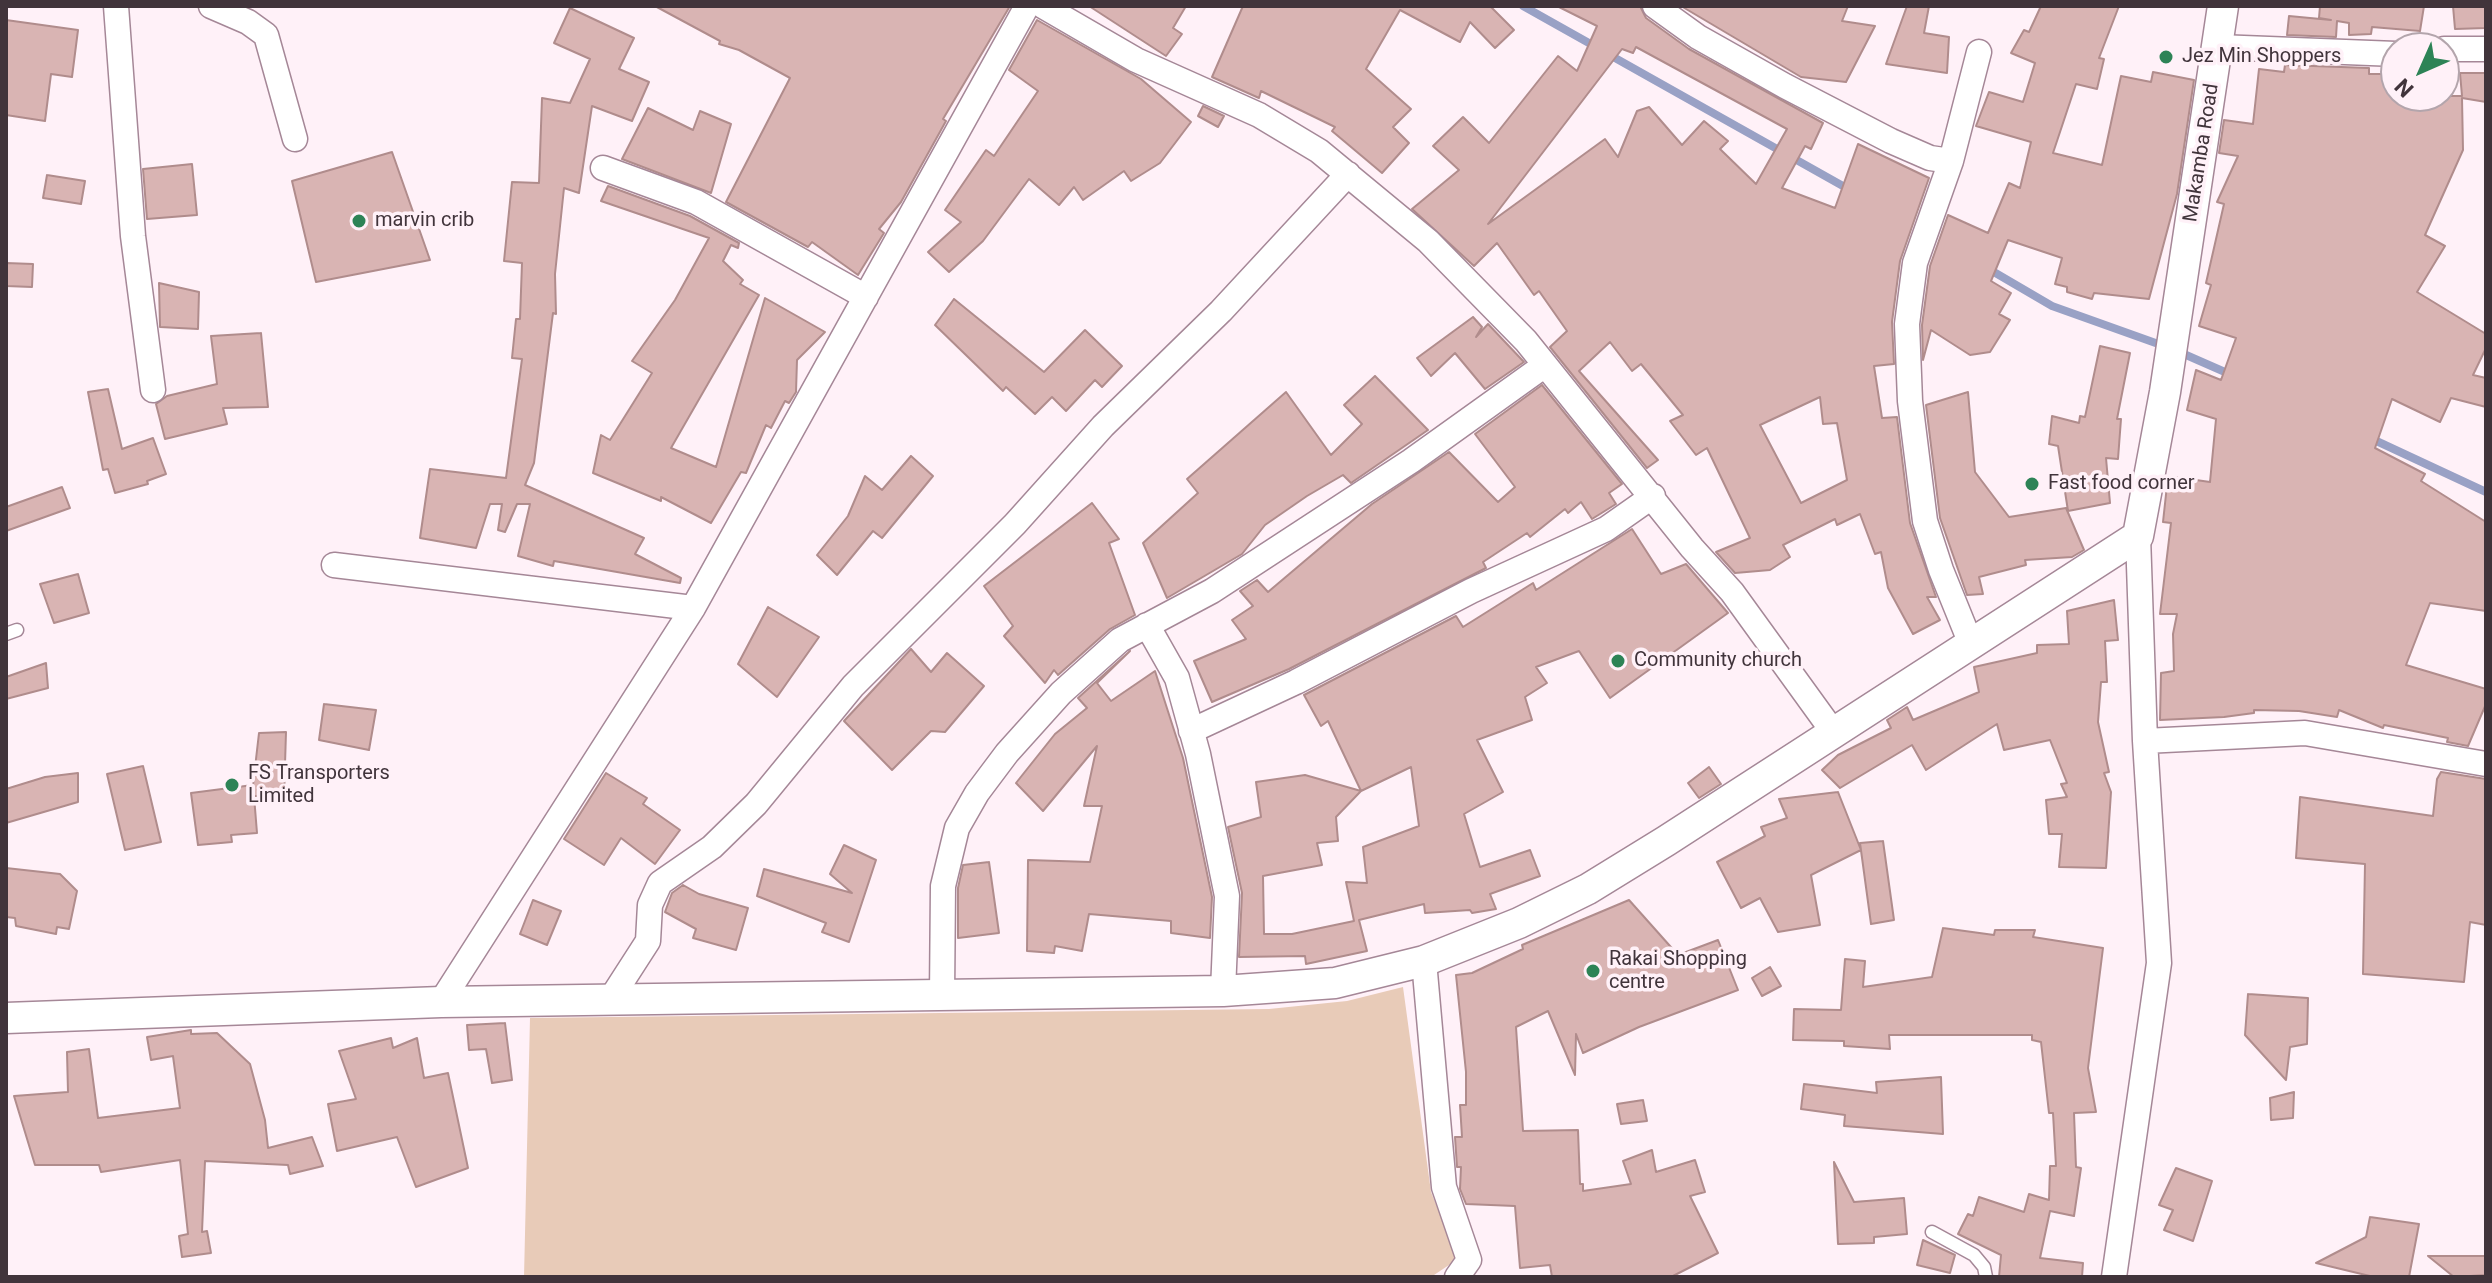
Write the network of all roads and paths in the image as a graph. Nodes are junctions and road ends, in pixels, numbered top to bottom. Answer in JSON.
{"nodes":[{"id":1,"x":116,"y":6,"type":"edge"},
{"id":2,"x":211,"y":6,"type":"edge"},
{"id":3,"x":1027,"y":6,"type":"edge"},
{"id":4,"x":1043,"y":6,"type":"edge"},
{"id":5,"x":1655,"y":6,"type":"edge"},
{"id":6,"x":2223,"y":6,"type":"edge"},
{"id":7,"x":2218,"y":47,"type":"junction"},
{"id":8,"x":2460,"y":49,"type":"edge"},
{"id":9,"x":2486,"y":49,"type":"edge"},
{"id":10,"x":1979,"y":52,"type":"dead end"},
{"id":11,"x":2380,"y":53,"type":"edge"},
{"id":12,"x":295,"y":139,"type":"dead end"},
{"id":13,"x":1951,"y":161,"type":"junction"},
{"id":14,"x":603,"y":168,"type":"dead end"},
{"id":15,"x":1348,"y":174,"type":"junction"},
{"id":16,"x":866,"y":297,"type":"junction"},
{"id":17,"x":1545,"y":365,"type":"junction"},
{"id":18,"x":153,"y":390,"type":"dead end"},
{"id":19,"x":1653,"y":496,"type":"junction"},
{"id":20,"x":2138,"y":536,"type":"junction"},
{"id":21,"x":334,"y":565,"type":"dead end"},
{"id":22,"x":693,"y":608,"type":"junction"},
{"id":23,"x":1147,"y":625,"type":"junction"},
{"id":24,"x":1971,"y":644,"type":"junction"},
{"id":25,"x":1191,"y":731,"type":"junction"},
{"id":26,"x":1834,"y":733,"type":"junction"},
{"id":27,"x":2145,"y":741,"type":"junction"},
{"id":28,"x":2486,"y":764,"type":"edge"},
{"id":29,"x":1424,"y":961,"type":"junction"},
{"id":30,"x":1223,"y":991,"type":"junction"},
{"id":31,"x":942,"y":996,"type":"junction"},
{"id":32,"x":610,"y":1000,"type":"junction"},
{"id":33,"x":441,"y":1002,"type":"junction"},
{"id":34,"x":6,"y":1018,"type":"edge"},
{"id":35,"x":1932,"y":1232,"type":"dead end"},
{"id":36,"x":1469,"y":1271,"type":"edge"},
{"id":37,"x":1986,"y":1277,"type":"edge"},
{"id":38,"x":2114,"y":1277,"type":"edge"}],
"edges":[{"from":1,"to":18,"type":"street"},
{"from":2,"to":12,"type":"street"},
{"from":3,"to":16,"type":"street"},
{"from":4,"to":15,"type":"street"},
{"from":5,"to":13,"type":"street"},
{"from":6,"to":7,"type":"street","name":"Makamba Road"},
{"from":7,"to":11,"type":"street"},
{"from":7,"to":20,"type":"street","name":"Makamba Road"},
{"from":8,"to":9,"type":"street"},
{"from":10,"to":13,"type":"street"},
{"from":13,"to":24,"type":"street"},
{"from":14,"to":16,"type":"street"},
{"from":15,"to":17,"type":"street"},
{"from":15,"to":32,"type":"street"},
{"from":16,"to":22,"type":"street"},
{"from":17,"to":19,"type":"street"},
{"from":17,"to":23,"type":"street"},
{"from":19,"to":25,"type":"street"},
{"from":19,"to":26,"type":"street"},
{"from":20,"to":24,"type":"street"},
{"from":20,"to":27,"type":"street"},
{"from":21,"to":22,"type":"street"},
{"from":22,"to":33,"type":"street"},
{"from":23,"to":25,"type":"street"},
{"from":23,"to":31,"type":"street"},
{"from":24,"to":26,"type":"street"},
{"from":25,"to":30,"type":"street"},
{"from":26,"to":29,"type":"street"},
{"from":27,"to":28,"type":"street"},
{"from":27,"to":38,"type":"street"},
{"from":29,"to":30,"type":"street"},
{"from":29,"to":36,"type":"street"},
{"from":30,"to":31,"type":"street"},
{"from":31,"to":32,"type":"street"},
{"from":32,"to":33,"type":"street"},
{"from":33,"to":34,"type":"street"},
{"from":35,"to":37,"type":"lane"}]}
